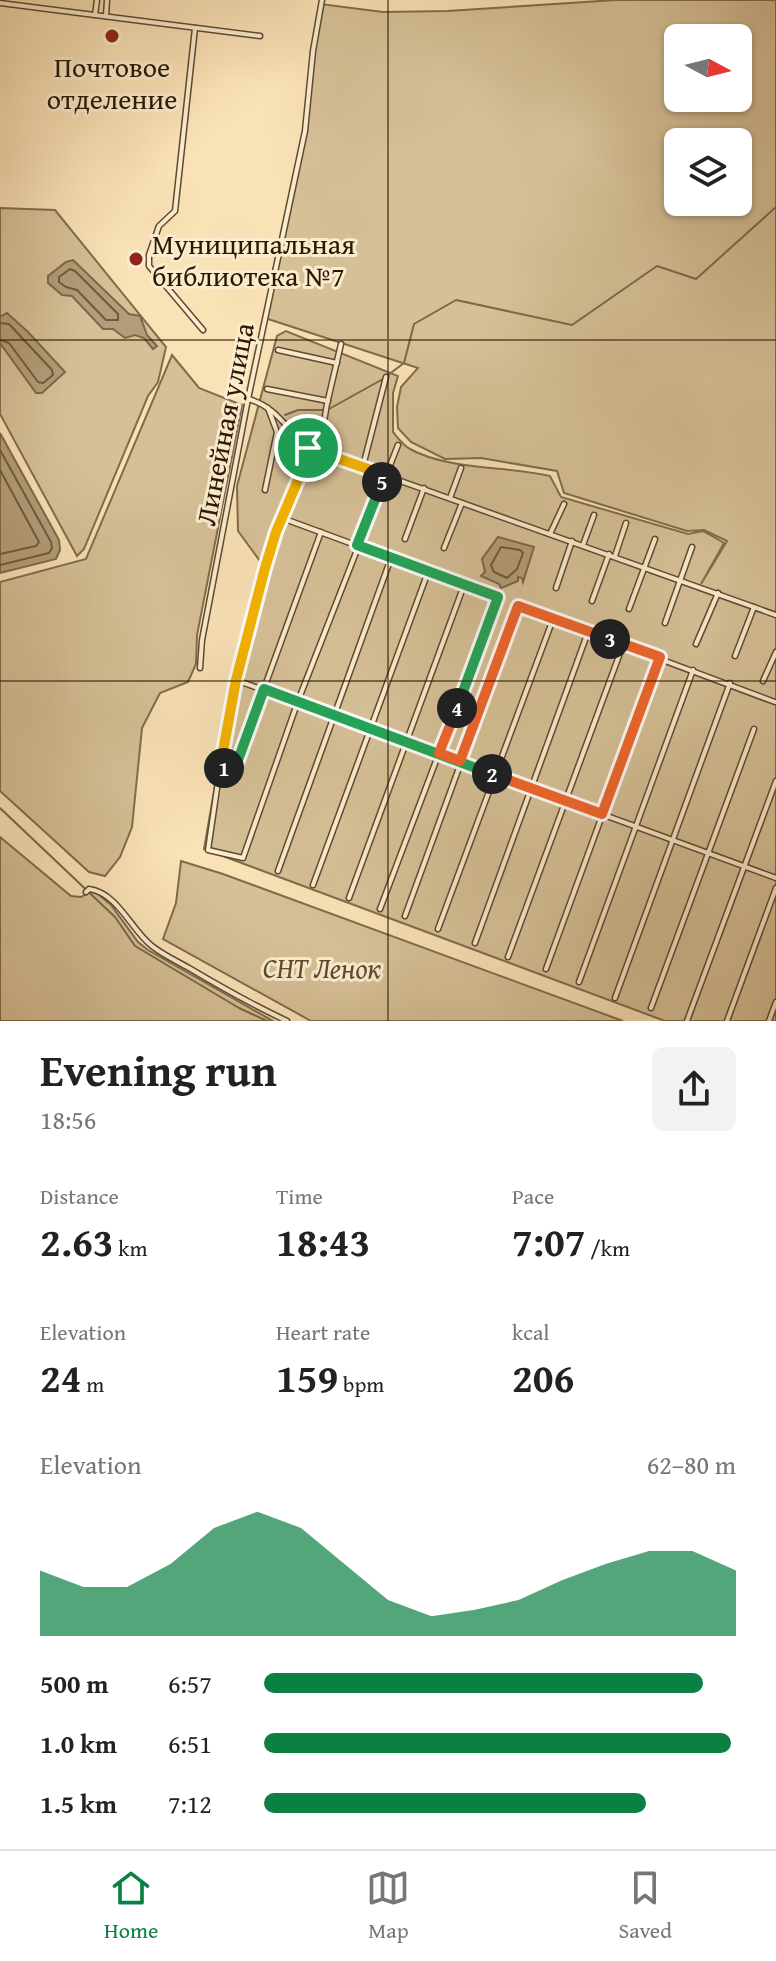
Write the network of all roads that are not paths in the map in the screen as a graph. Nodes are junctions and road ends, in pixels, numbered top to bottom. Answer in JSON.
{"nodes":[{"id":1,"x":97,"y":0,"type":"edge"},
{"id":2,"x":107,"y":0,"type":"edge"},
{"id":3,"x":322,"y":0,"type":"edge"},
{"id":4,"x":0,"y":3,"type":"edge"},
{"id":5,"x":95,"y":15,"type":"junction"},
{"id":6,"x":106,"y":16,"type":"junction"},
{"id":7,"x":195,"y":28,"type":"junction"},
{"id":8,"x":260,"y":36,"type":"dead end"},
{"id":9,"x":203,"y":330,"type":"dead end"},
{"id":10,"x":341,"y":344,"type":"dead end"},
{"id":11,"x":278,"y":350,"type":"dead end"},
{"id":12,"x":337,"y":363,"type":"junction"},
{"id":13,"x":386,"y":377,"type":"dead end"},
{"id":14,"x":267,"y":389,"type":"dead end"},
{"id":15,"x":248,"y":399,"type":"junction"},
{"id":16,"x":328,"y":401,"type":"junction"},
{"id":17,"x":267,"y":406,"type":"junction"},
{"id":18,"x":398,"y":445,"type":"dead end"},
{"id":19,"x":308,"y":448,"type":"junction"},
{"id":20,"x":319,"y":452,"type":"junction"},
{"id":21,"x":363,"y":466,"type":"junction"},
{"id":22,"x":461,"y":468,"type":"dead end"},
{"id":23,"x":385,"y":475,"type":"junction"},
{"id":24,"x":424,"y":488,"type":"junction"},
{"id":25,"x":265,"y":490,"type":"dead end"},
{"id":26,"x":450,"y":498,"type":"junction"},
{"id":27,"x":462,"y":503,"type":"junction"},
{"id":28,"x":564,"y":504,"type":"dead end"},
{"id":29,"x":594,"y":515,"type":"dead end"},
{"id":30,"x":282,"y":518,"type":"junction"},
{"id":31,"x":626,"y":523,"type":"dead end"},
{"id":32,"x":321,"y":532,"type":"junction"},
{"id":33,"x":550,"y":534,"type":"junction"},
{"id":34,"x":405,"y":539,"type":"dead end"},
{"id":35,"x":655,"y":539,"type":"dead end"},
{"id":36,"x":572,"y":541,"type":"junction"},
{"id":37,"x":357,"y":545,"type":"junction"},
{"id":38,"x":583,"y":545,"type":"junction"},
{"id":39,"x":692,"y":547,"type":"dead end"},
{"id":40,"x":444,"y":548,"type":"dead end"},
{"id":41,"x":612,"y":555,"type":"junction"},
{"id":42,"x":391,"y":558,"type":"junction"},
{"id":43,"x":644,"y":567,"type":"junction"},
{"id":44,"x":428,"y":572,"type":"junction"},
{"id":45,"x":681,"y":580,"type":"junction"},
{"id":46,"x":464,"y":585,"type":"junction"},
{"id":47,"x":556,"y":588,"type":"dead end"},
{"id":48,"x":718,"y":593,"type":"junction"},
{"id":49,"x":592,"y":601,"type":"dead end"},
{"id":50,"x":754,"y":607,"type":"junction"},
{"id":51,"x":629,"y":609,"type":"dead end"},
{"id":52,"x":776,"y":615,"type":"edge"},
{"id":53,"x":553,"y":619,"type":"junction"},
{"id":54,"x":665,"y":623,"type":"dead end"},
{"id":55,"x":588,"y":632,"type":"junction"},
{"id":56,"x":696,"y":644,"type":"dead end"},
{"id":57,"x":623,"y":645,"type":"dead end"},
{"id":58,"x":776,"y":652,"type":"edge"},
{"id":59,"x":735,"y":656,"type":"dead end"},
{"id":60,"x":660,"y":657,"type":"junction"},
{"id":61,"x":200,"y":668,"type":"dead end"},
{"id":62,"x":693,"y":670,"type":"junction"},
{"id":63,"x":236,"y":680,"type":"junction"},
{"id":64,"x":763,"y":681,"type":"dead end"},
{"id":65,"x":730,"y":683,"type":"junction"},
{"id":66,"x":264,"y":689,"type":"junction"},
{"id":67,"x":298,"y":701,"type":"junction"},
{"id":68,"x":775,"y":702,"type":"edge"},
{"id":69,"x":335,"y":715,"type":"junction"},
{"id":70,"x":371,"y":728,"type":"junction"},
{"id":71,"x":754,"y":729,"type":"dead end"},
{"id":72,"x":407,"y":742,"type":"junction"},
{"id":73,"x":439,"y":753,"type":"junction"},
{"id":74,"x":460,"y":761,"type":"junction"},
{"id":75,"x":220,"y":768,"type":"junction"},
{"id":76,"x":494,"y":775,"type":"junction"},
{"id":77,"x":776,"y":781,"type":"edge"},
{"id":78,"x":531,"y":788,"type":"junction"},
{"id":79,"x":565,"y":800,"type":"junction"},
{"id":80,"x":602,"y":814,"type":"junction"},
{"id":81,"x":636,"y":826,"type":"junction"},
{"id":82,"x":673,"y":840,"type":"junction"},
{"id":83,"x":709,"y":853,"type":"junction"},
{"id":84,"x":745,"y":866,"type":"junction"},
{"id":85,"x":278,"y":871,"type":"dead end"},
{"id":86,"x":776,"y":878,"type":"edge"},
{"id":87,"x":313,"y":885,"type":"dead end"},
{"id":88,"x":776,"y":888,"type":"edge"},
{"id":89,"x":88,"y":890,"type":"dead end"},
{"id":90,"x":349,"y":898,"type":"dead end"},
{"id":91,"x":380,"y":909,"type":"dead end"},
{"id":92,"x":405,"y":916,"type":"dead end"},
{"id":93,"x":438,"y":929,"type":"dead end"},
{"id":94,"x":475,"y":943,"type":"dead end"},
{"id":95,"x":508,"y":957,"type":"dead end"},
{"id":96,"x":546,"y":969,"type":"dead end"},
{"id":97,"x":579,"y":982,"type":"dead end"},
{"id":98,"x":615,"y":998,"type":"dead end"},
{"id":99,"x":776,"y":1002,"type":"edge"},
{"id":100,"x":651,"y":1008,"type":"dead end"},
{"id":101,"x":287,"y":1021,"type":"edge"},
{"id":102,"x":687,"y":1021,"type":"edge"},
{"id":103,"x":727,"y":1021,"type":"edge"},
{"id":104,"x":769,"y":1021,"type":"edge"}],
"edges":[{"from":1,"to":5,"type":"street"},
{"from":2,"to":6,"type":"street"},
{"from":3,"to":15,"type":"street","name":"Линейная улица"},
{"from":4,"to":5,"type":"street"},
{"from":5,"to":6,"type":"street"},
{"from":6,"to":7,"type":"street"},
{"from":7,"to":8,"type":"street"},
{"from":7,"to":9,"type":"street"},
{"from":10,"to":12,"type":"street"},
{"from":11,"to":12,"type":"street"},
{"from":12,"to":16,"type":"street"},
{"from":13,"to":21,"type":"street"},
{"from":14,"to":16,"type":"street"},
{"from":15,"to":17,"type":"street"},
{"from":15,"to":61,"type":"street","name":"Линейная улица"},
{"from":16,"to":20,"type":"street"},
{"from":17,"to":19,"type":"street"},
{"from":17,"to":25,"type":"street"},
{"from":18,"to":23,"type":"street"},
{"from":19,"to":20,"type":"street"},
{"from":19,"to":30,"type":"street"},
{"from":20,"to":21,"type":"street"},
{"from":21,"to":23,"type":"street"},
{"from":22,"to":26,"type":"street"},
{"from":23,"to":24,"type":"street"},
{"from":23,"to":37,"type":"street"},
{"from":24,"to":26,"type":"street"},
{"from":24,"to":34,"type":"street"},
{"from":26,"to":27,"type":"street"},
{"from":27,"to":33,"type":"street"},
{"from":27,"to":40,"type":"street"},
{"from":28,"to":33,"type":"street"},
{"from":29,"to":38,"type":"street"},
{"from":30,"to":32,"type":"street"},
{"from":30,"to":63,"type":"street"},
{"from":31,"to":41,"type":"street"},
{"from":32,"to":37,"type":"street"},
{"from":32,"to":66,"type":"street"},
{"from":33,"to":36,"type":"street"},
{"from":35,"to":43,"type":"street"},
{"from":36,"to":38,"type":"street"},
{"from":36,"to":47,"type":"street"},
{"from":37,"to":42,"type":"street"},
{"from":37,"to":67,"type":"street"},
{"from":38,"to":41,"type":"street"},
{"from":39,"to":45,"type":"street"},
{"from":41,"to":43,"type":"street"},
{"from":41,"to":49,"type":"street"},
{"from":42,"to":44,"type":"street"},
{"from":42,"to":69,"type":"street"},
{"from":43,"to":45,"type":"street"},
{"from":43,"to":51,"type":"street"},
{"from":44,"to":46,"type":"street"},
{"from":44,"to":70,"type":"street"},
{"from":45,"to":48,"type":"street"},
{"from":45,"to":54,"type":"street"},
{"from":46,"to":72,"type":"street"},
{"from":46,"to":73,"type":"street"},
{"from":48,"to":50,"type":"street"},
{"from":48,"to":56,"type":"street"},
{"from":50,"to":52,"type":"street"},
{"from":50,"to":59,"type":"street"},
{"from":53,"to":55,"type":"street"},
{"from":53,"to":74,"type":"street"},
{"from":53,"to":76,"type":"street"},
{"from":55,"to":60,"type":"street"},
{"from":55,"to":78,"type":"street"},
{"from":57,"to":79,"type":"street"},
{"from":58,"to":64,"type":"street"},
{"from":60,"to":62,"type":"street"},
{"from":60,"to":80,"type":"street"},
{"from":62,"to":65,"type":"street"},
{"from":62,"to":81,"type":"street"},
{"from":63,"to":66,"type":"street"},
{"from":63,"to":75,"type":"street"},
{"from":65,"to":68,"type":"street"},
{"from":65,"to":82,"type":"street"},
{"from":66,"to":67,"type":"street"},
{"from":66,"to":75,"type":"street"},
{"from":67,"to":69,"type":"street"},
{"from":67,"to":75,"type":"street"},
{"from":69,"to":70,"type":"street"},
{"from":69,"to":85,"type":"street"},
{"from":70,"to":72,"type":"street"},
{"from":70,"to":87,"type":"street"},
{"from":71,"to":83,"type":"street"},
{"from":72,"to":73,"type":"street"},
{"from":72,"to":90,"type":"street"},
{"from":73,"to":74,"type":"street"},
{"from":73,"to":91,"type":"street"},
{"from":74,"to":76,"type":"street"},
{"from":74,"to":92,"type":"street"},
{"from":76,"to":78,"type":"street"},
{"from":76,"to":93,"type":"street"},
{"from":77,"to":84,"type":"street"},
{"from":78,"to":79,"type":"street"},
{"from":78,"to":94,"type":"street"},
{"from":79,"to":80,"type":"street"},
{"from":79,"to":95,"type":"street"},
{"from":80,"to":81,"type":"street"},
{"from":80,"to":96,"type":"street"},
{"from":81,"to":82,"type":"street"},
{"from":81,"to":97,"type":"street"},
{"from":82,"to":83,"type":"street"},
{"from":82,"to":98,"type":"street"},
{"from":83,"to":84,"type":"street"},
{"from":83,"to":100,"type":"street"},
{"from":84,"to":86,"type":"street"},
{"from":84,"to":102,"type":"street"},
{"from":88,"to":103,"type":"street"},
{"from":89,"to":101,"type":"street"},
{"from":99,"to":104,"type":"street"}]}
